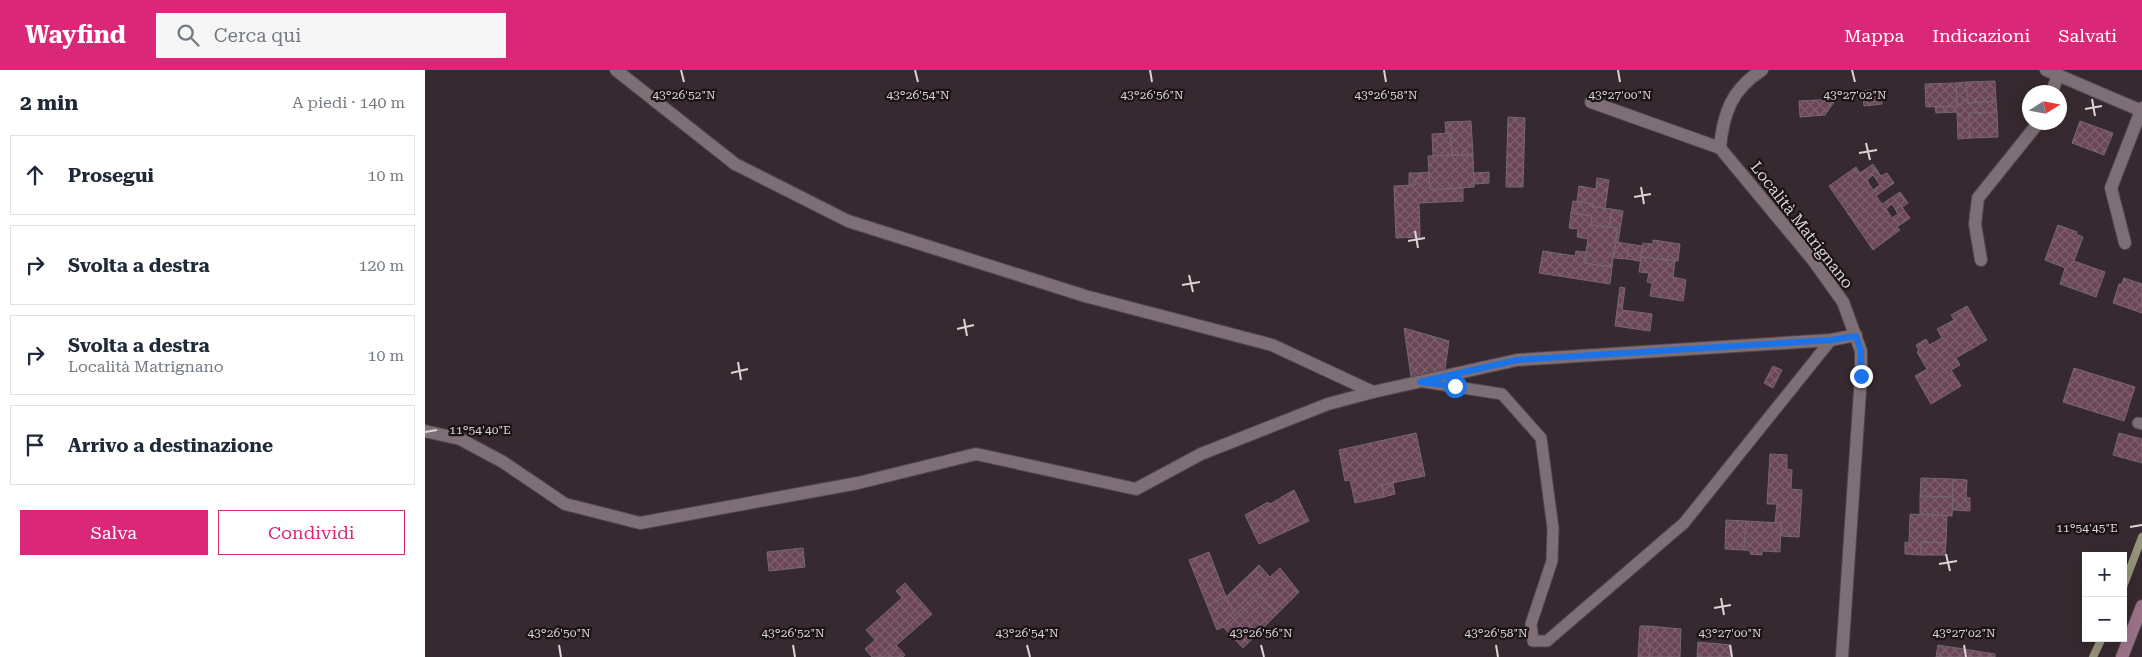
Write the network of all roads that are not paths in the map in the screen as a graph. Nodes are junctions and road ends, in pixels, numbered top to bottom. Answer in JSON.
{"nodes":[{"id":1,"x":616,"y":70,"type":"edge"},
{"id":2,"x":1762,"y":70,"type":"edge"},
{"id":3,"x":2052,"y":73,"type":"edge"},
{"id":4,"x":1591,"y":102,"type":"dead end"},
{"id":5,"x":2142,"y":110,"type":"edge"},
{"id":6,"x":2033,"y":130,"type":"edge"},
{"id":7,"x":1720,"y":148,"type":"junction"},
{"id":8,"x":2125,"y":243,"type":"dead end"},
{"id":9,"x":1981,"y":260,"type":"dead end"},
{"id":10,"x":1856,"y":336,"type":"junction"},
{"id":11,"x":1831,"y":340,"type":"junction"},
{"id":12,"x":1420,"y":382,"type":"junction"},
{"id":13,"x":1373,"y":392,"type":"junction"},
{"id":14,"x":425,"y":431,"type":"edge"},
{"id":15,"x":2142,"y":606,"type":"edge"},
{"id":16,"x":1843,"y":657,"type":"edge"},
{"id":17,"x":2122,"y":657,"type":"edge"}],
"edges":[{"from":1,"to":13,"type":"street"},
{"from":2,"to":7,"type":"street"},
{"from":3,"to":5,"type":"street"},
{"from":4,"to":7,"type":"street"},
{"from":5,"to":8,"type":"street"},
{"from":6,"to":9,"type":"street"},
{"from":7,"to":10,"type":"street","name":"Località Matrignano"},
{"from":10,"to":11,"type":"street"},
{"from":10,"to":16,"type":"street","name":"Località Matrignano"},
{"from":11,"to":12,"type":"street"},
{"from":11,"to":12,"type":"lane"},
{"from":12,"to":13,"type":"street"},
{"from":13,"to":14,"type":"street"},
{"from":15,"to":17,"type":"main road"}]}
